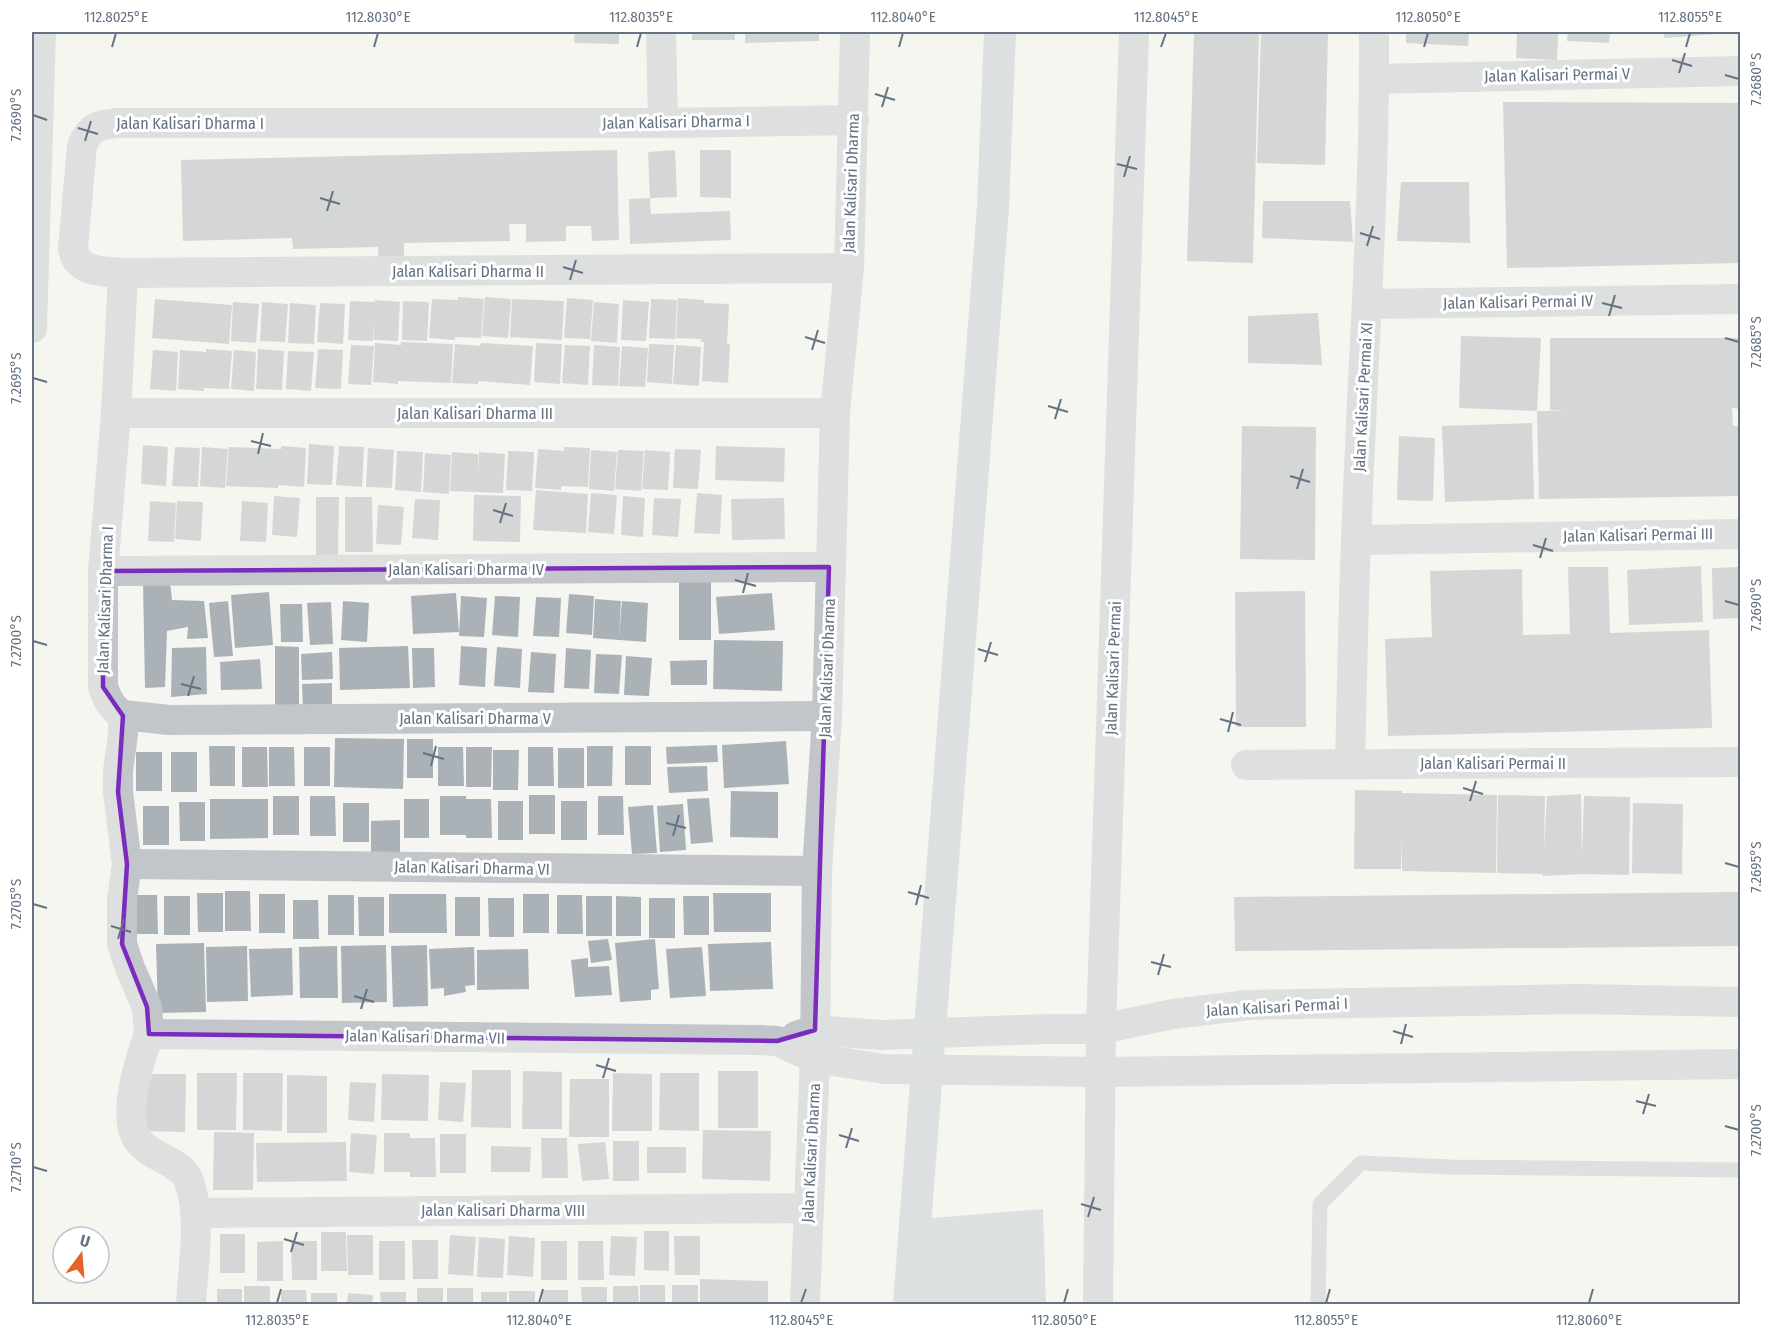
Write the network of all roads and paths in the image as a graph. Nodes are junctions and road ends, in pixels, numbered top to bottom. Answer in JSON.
{"nodes":[{"id":1,"x":41,"y":32,"type":"edge"},
{"id":2,"x":661,"y":32,"type":"edge"},
{"id":3,"x":855,"y":32,"type":"edge"},
{"id":4,"x":1134,"y":32,"type":"edge"},
{"id":5,"x":1374,"y":32,"type":"edge"},
{"id":6,"x":1740,"y":71,"type":"edge"},
{"id":7,"x":1374,"y":79,"type":"junction"},
{"id":8,"x":854,"y":120,"type":"junction"},
{"id":9,"x":663,"y":123,"type":"junction"},
{"id":10,"x":849,"y":268,"type":"junction"},
{"id":11,"x":123,"y":273,"type":"junction"},
{"id":12,"x":1740,"y":299,"type":"edge"},
{"id":13,"x":1368,"y":304,"type":"junction"},
{"id":14,"x":32,"y":328,"type":"edge"},
{"id":15,"x":116,"y":413,"type":"junction"},
{"id":16,"x":835,"y":413,"type":"junction"},
{"id":17,"x":1740,"y":534,"type":"edge"},
{"id":18,"x":1356,"y":540,"type":"junction"},
{"id":19,"x":829,"y":567,"type":"junction"},
{"id":20,"x":103,"y":571,"type":"junction"},
{"id":21,"x":123,"y":715,"type":"junction"},
{"id":22,"x":826,"y":716,"type":"junction"},
{"id":23,"x":1740,"y":762,"type":"edge"},
{"id":24,"x":1350,"y":763,"type":"junction"},
{"id":25,"x":1246,"y":765,"type":"dead end"},
{"id":26,"x":127,"y":864,"type":"junction"},
{"id":27,"x":817,"y":871,"type":"junction"},
{"id":28,"x":1740,"y":1002,"type":"edge"},
{"id":29,"x":1101,"y":1029,"type":"junction"},
{"id":30,"x":149,"y":1034,"type":"junction"},
{"id":31,"x":815,"y":1044,"type":"junction"},
{"id":32,"x":1740,"y":1064,"type":"edge"},
{"id":33,"x":1101,"y":1072,"type":"junction"},
{"id":34,"x":1740,"y":1170,"type":"edge"},
{"id":35,"x":809,"y":1208,"type":"junction"},
{"id":36,"x":196,"y":1213,"type":"junction"},
{"id":37,"x":191,"y":1305,"type":"edge"},
{"id":38,"x":805,"y":1305,"type":"edge"},
{"id":39,"x":1098,"y":1305,"type":"edge"},
{"id":40,"x":1318,"y":1305,"type":"edge"}],
"edges":[{"from":1,"to":14,"type":"street"},
{"from":2,"to":9,"type":"street"},
{"from":3,"to":8,"type":"street","name":"Jalan Kalisari Dharma"},
{"from":4,"to":29,"type":"street","name":"Jalan Kalisari Permai"},
{"from":5,"to":7,"type":"street","name":"Jalan Kalisari Permai XI"},
{"from":6,"to":7,"type":"street","name":"Jalan Kalisari Permai V"},
{"from":7,"to":13,"type":"street","name":"Jalan Kalisari Permai XI"},
{"from":8,"to":9,"type":"street","name":"Jalan Kalisari Dharma I"},
{"from":8,"to":10,"type":"street","name":"Jalan Kalisari Dharma"},
{"from":9,"to":11,"type":"street","name":"Jalan Kalisari Dharma I"},
{"from":10,"to":11,"type":"street","name":"Jalan Kalisari Dharma II"},
{"from":10,"to":16,"type":"street","name":"Jalan Kalisari Dharma"},
{"from":11,"to":15,"type":"street","name":"Jalan Kalisari Dharma I"},
{"from":12,"to":13,"type":"street","name":"Jalan Kalisari Permai IV"},
{"from":13,"to":18,"type":"street","name":"Jalan Kalisari Permai XI"},
{"from":15,"to":16,"type":"street","name":"Jalan Kalisari Dharma III"},
{"from":15,"to":20,"type":"street","name":"Jalan Kalisari Dharma I"},
{"from":16,"to":19,"type":"street","name":"Jalan Kalisari Dharma"},
{"from":17,"to":18,"type":"street","name":"Jalan Kalisari Permai III"},
{"from":18,"to":24,"type":"street","name":"Jalan Kalisari Permai XI"},
{"from":19,"to":20,"type":"street","name":"Jalan Kalisari Dharma IV"},
{"from":19,"to":22,"type":"street","name":"Jalan Kalisari Dharma"},
{"from":20,"to":21,"type":"street","name":"Jalan Kalisari Dharma I"},
{"from":21,"to":22,"type":"street","name":"Jalan Kalisari Dharma V"},
{"from":21,"to":26,"type":"street"},
{"from":22,"to":27,"type":"street","name":"Jalan Kalisari Dharma"},
{"from":23,"to":24,"type":"street","name":"Jalan Kalisari Permai II"},
{"from":24,"to":25,"type":"street","name":"Jalan Kalisari Permai II"},
{"from":26,"to":27,"type":"street","name":"Jalan Kalisari Dharma VI"},
{"from":26,"to":30,"type":"street"},
{"from":27,"to":31,"type":"street","name":"Jalan Kalisari Dharma"},
{"from":28,"to":29,"type":"street","name":"Jalan Kalisari Permai I"},
{"from":29,"to":31,"type":"street","name":"Jalan Kalisari Permai I"},
{"from":29,"to":33,"type":"street","name":"Jalan Kalisari Permai"},
{"from":30,"to":31,"type":"street","name":"Jalan Kalisari Dharma VII"},
{"from":30,"to":36,"type":"street"},
{"from":31,"to":33,"type":"street"},
{"from":31,"to":35,"type":"street","name":"Jalan Kalisari Dharma"},
{"from":32,"to":33,"type":"street"},
{"from":33,"to":39,"type":"street","name":"Jalan Kalisari Permai"},
{"from":34,"to":40,"type":"lane"},
{"from":35,"to":36,"type":"street","name":"Jalan Kalisari Dharma VIII"},
{"from":35,"to":38,"type":"street","name":"Jalan Kalisari Dharma"},
{"from":36,"to":37,"type":"street"}]}
